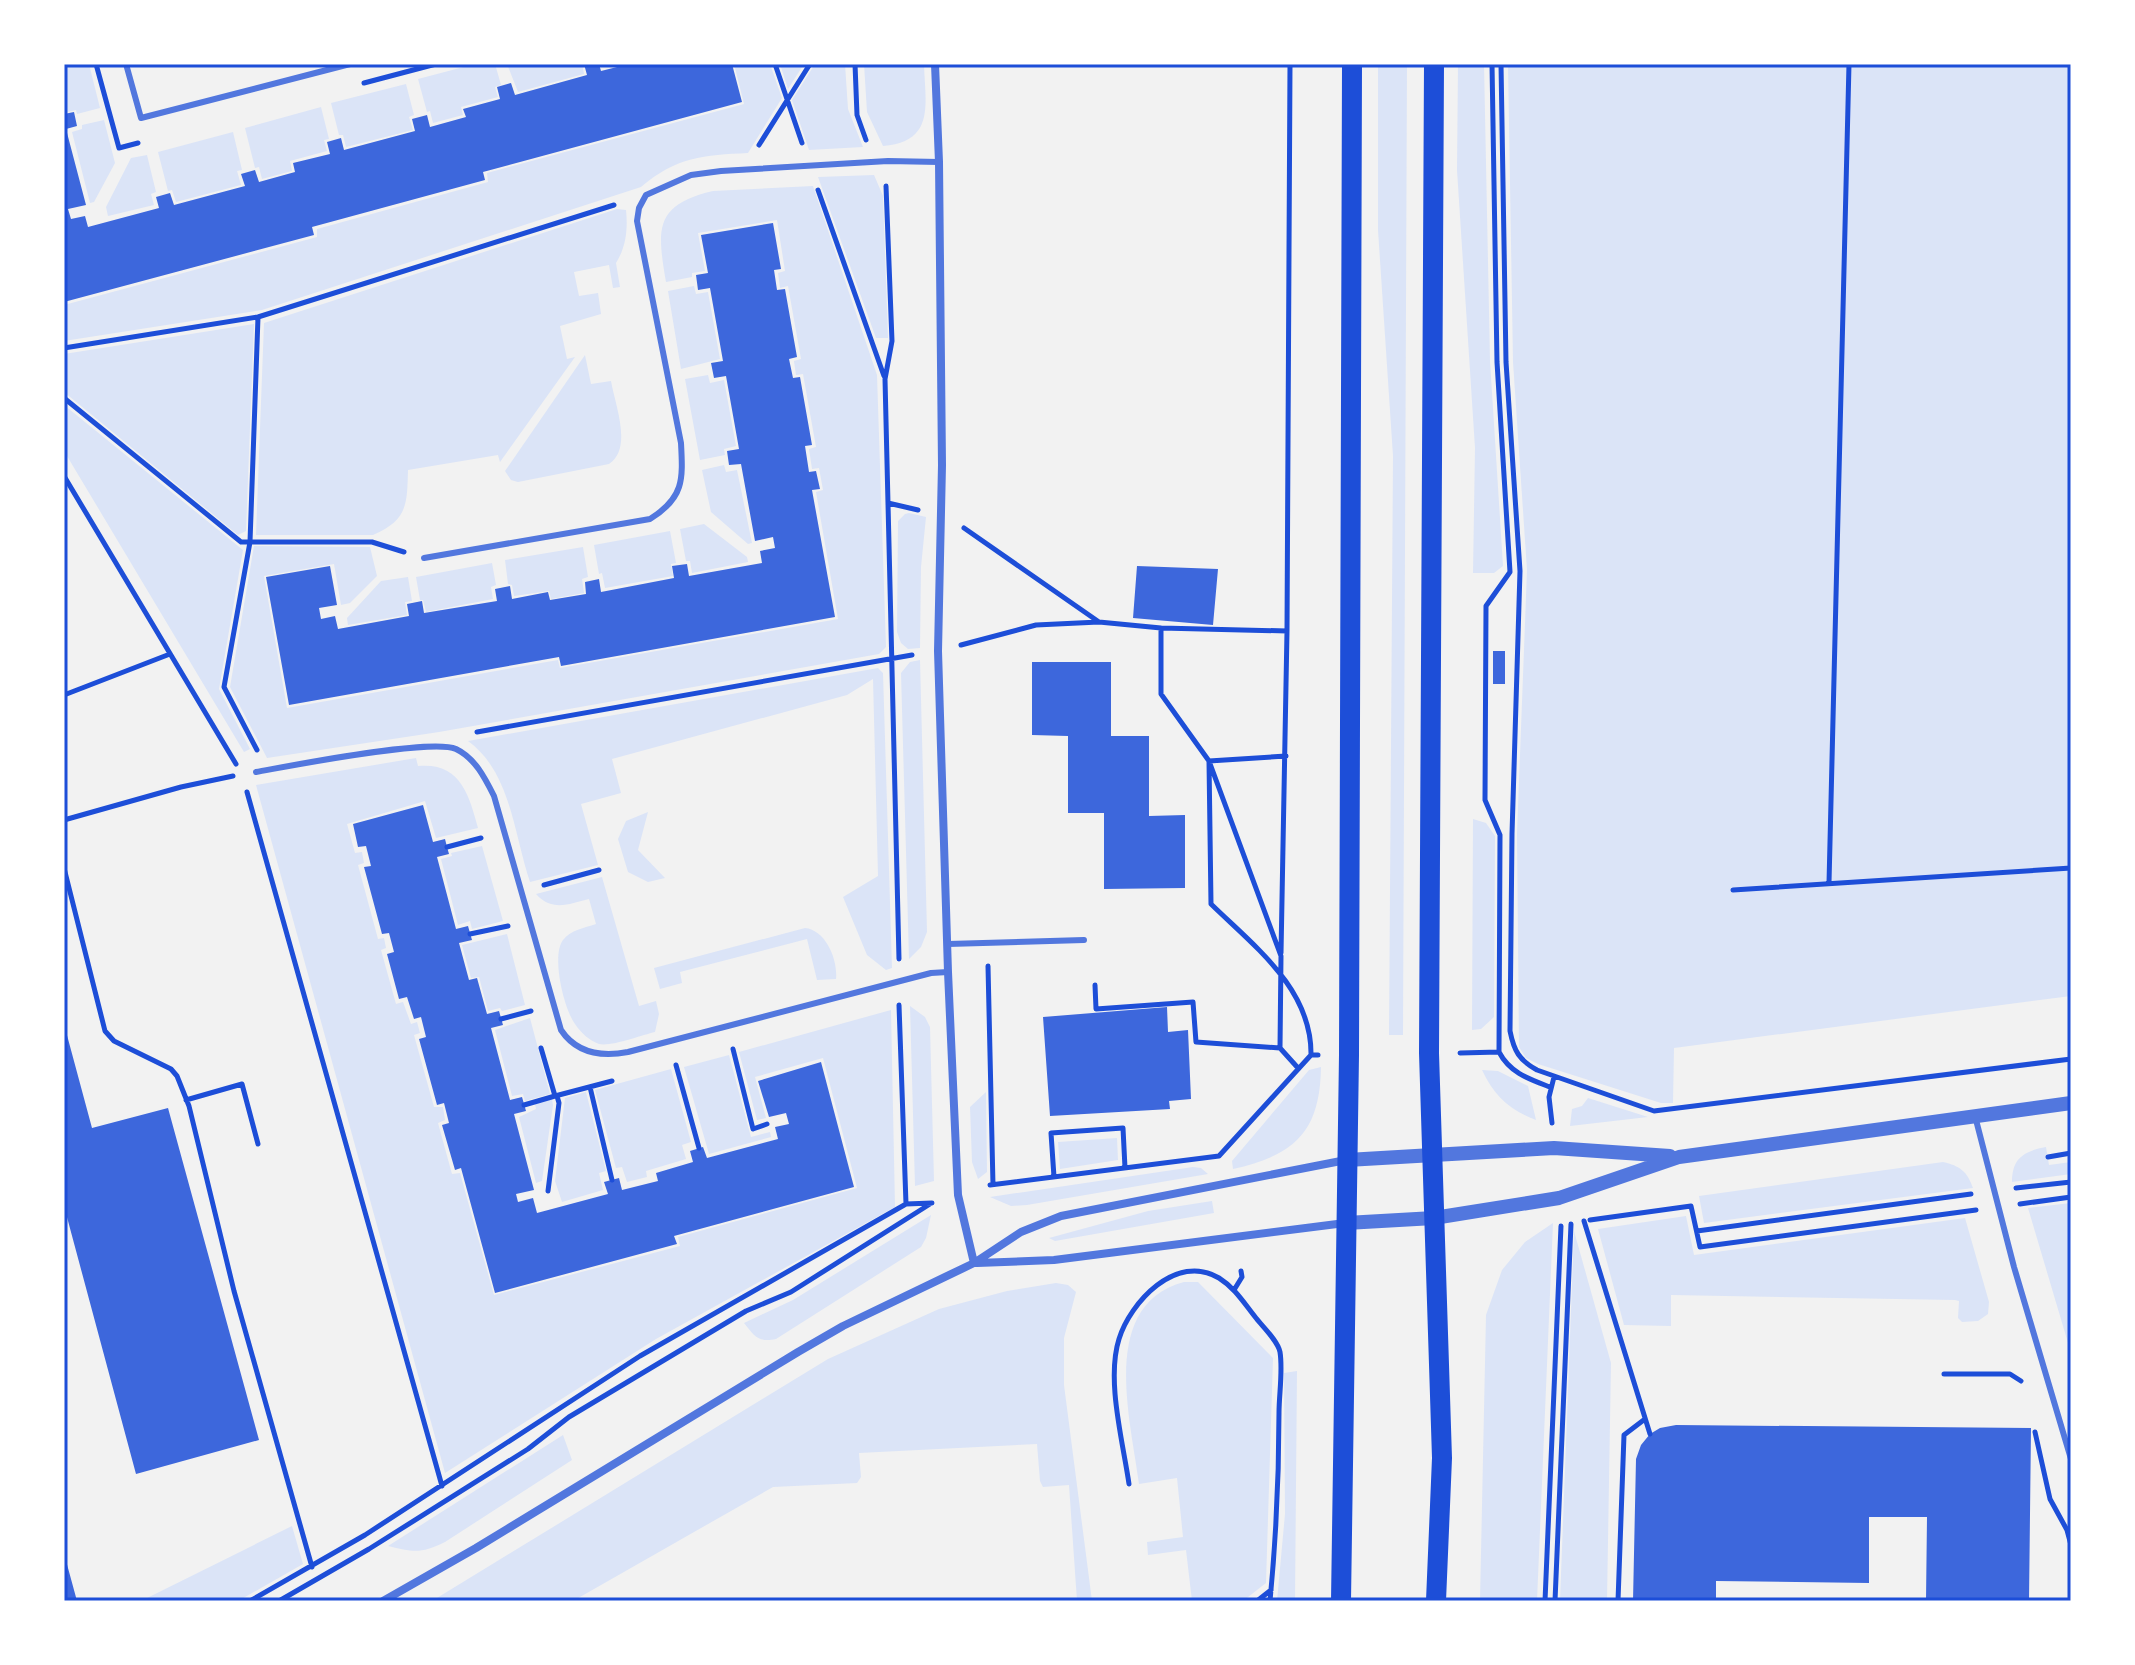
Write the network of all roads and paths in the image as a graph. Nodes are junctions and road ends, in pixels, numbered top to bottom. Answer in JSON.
{"nodes":[{"id":1,"x":126,"y":64,"type":"edge"},
{"id":2,"x":350,"y":64,"type":"edge"},
{"id":3,"x":775,"y":64,"type":"edge"},
{"id":4,"x":810,"y":64,"type":"edge"},
{"id":5,"x":855,"y":64,"type":"edge"},
{"id":6,"x":935,"y":64,"type":"edge"},
{"id":7,"x":1290,"y":64,"type":"edge"},
{"id":8,"x":1352,"y":64,"type":"edge"},
{"id":9,"x":1434,"y":64,"type":"edge"},
{"id":10,"x":1492,"y":64,"type":"edge"},
{"id":11,"x":1501,"y":64,"type":"edge"},
{"id":12,"x":1849,"y":64,"type":"edge"},
{"id":13,"x":787,"y":99,"type":"junction"},
{"id":14,"x":876,"y":162,"type":"junction"},
{"id":15,"x":939,"y":162,"type":"junction"},
{"id":16,"x":810,"y":166,"type":"junction"},
{"id":17,"x":744,"y":170,"type":"junction"},
{"id":18,"x":646,"y":195,"type":"junction"},
{"id":19,"x":258,"y":317,"type":"junction"},
{"id":20,"x":64,"y":348,"type":"edge"},
{"id":21,"x":885,"y":379,"type":"junction"},
{"id":22,"x":64,"y":398,"type":"edge"},
{"id":23,"x":64,"y":476,"type":"edge"},
{"id":24,"x":250,"y":542,"type":"junction"},
{"id":25,"x":998,"y":550,"type":"dead end"},
{"id":26,"x":424,"y":558,"type":"joint"},
{"id":27,"x":1099,"y":622,"type":"junction"},
{"id":28,"x":1161,"y":628,"type":"junction"},
{"id":29,"x":1287,"y":631,"type":"junction"},
{"id":30,"x":966,"y":644,"type":"dead end"},
{"id":31,"x":170,"y":654,"type":"junction"},
{"id":32,"x":920,"y":654,"type":"dead end"},
{"id":33,"x":892,"y":659,"type":"junction"},
{"id":34,"x":64,"y":695,"type":"edge"},
{"id":35,"x":444,"y":746,"type":"junction"},
{"id":36,"x":1286,"y":756,"type":"junction"},
{"id":37,"x":234,"y":761,"type":"junction"},
{"id":38,"x":1209,"y":761,"type":"junction"},
{"id":39,"x":256,"y":772,"type":"joint"},
{"id":40,"x":242,"y":774,"type":"junction"},
{"id":41,"x":64,"y":820,"type":"edge"},
{"id":42,"x":482,"y":829,"type":"dead end"},
{"id":43,"x":447,"y":847,"type":"dead end"},
{"id":44,"x":64,"y":868,"type":"edge"},
{"id":45,"x":2071,"y":868,"type":"edge"},
{"id":46,"x":599,"y":870,"type":"dead end"},
{"id":47,"x":1829,"y":883,"type":"junction"},
{"id":48,"x":1733,"y":890,"type":"dead end"},
{"id":49,"x":521,"y":891,"type":"junction"},
{"id":50,"x":470,"y":934,"type":"dead end"},
{"id":51,"x":512,"y":940,"type":"dead end"},
{"id":52,"x":1084,"y":940,"type":"dead end"},
{"id":53,"x":987,"y":943,"type":"junction"},
{"id":54,"x":948,"y":944,"type":"junction"},
{"id":55,"x":1281,"y":958,"type":"junction"},
{"id":56,"x":948,"y":972,"type":"junction"},
{"id":57,"x":1281,"y":972,"type":"junction"},
{"id":58,"x":899,"y":981,"type":"junction"},
{"id":59,"x":1095,"y":985,"type":"dead end"},
{"id":60,"x":528,"y":996,"type":"dead end"},
{"id":61,"x":889,"y":1006,"type":"dead end"},
{"id":62,"x":899,"y":1006,"type":"junction"},
{"id":63,"x":531,"y":1011,"type":"junction"},
{"id":64,"x":501,"y":1019,"type":"dead end"},
{"id":65,"x":535,"y":1025,"type":"dead end"},
{"id":66,"x":539,"y":1039,"type":"dead end"},
{"id":67,"x":747,"y":1044,"type":"dead end"},
{"id":68,"x":732,"y":1048,"type":"junction"},
{"id":69,"x":1280,"y":1048,"type":"junction"},
{"id":70,"x":718,"y":1052,"type":"dead end"},
{"id":71,"x":1311,"y":1055,"type":"dead end"},
{"id":72,"x":2071,"y":1059,"type":"edge"},
{"id":73,"x":690,"y":1060,"type":"dead end"},
{"id":74,"x":676,"y":1064,"type":"junction"},
{"id":75,"x":662,"y":1068,"type":"dead end"},
{"id":76,"x":1298,"y":1068,"type":"dead end"},
{"id":77,"x":1554,"y":1077,"type":"junction"},
{"id":78,"x":619,"y":1079,"type":"dead end"},
{"id":79,"x":590,"y":1087,"type":"junction"},
{"id":80,"x":1550,"y":1087,"type":"junction"},
{"id":81,"x":556,"y":1096,"type":"junction"},
{"id":82,"x":186,"y":1100,"type":"junction"},
{"id":83,"x":2071,"y":1103,"type":"edge"},
{"id":84,"x":524,"y":1105,"type":"dead end"},
{"id":85,"x":1975,"y":1116,"type":"junction"},
{"id":86,"x":767,"y":1124,"type":"dead end"},
{"id":87,"x":1552,"y":1124,"type":"dead end"},
{"id":88,"x":258,"y":1144,"type":"dead end"},
{"id":89,"x":699,"y":1148,"type":"dead end"},
{"id":90,"x":1431,"y":1153,"type":"junction"},
{"id":91,"x":2071,"y":1153,"type":"edge"},
{"id":92,"x":1219,"y":1156,"type":"dead end"},
{"id":93,"x":1679,"y":1157,"type":"junction"},
{"id":94,"x":2048,"y":1157,"type":"dead end"},
{"id":95,"x":1347,"y":1160,"type":"junction"},
{"id":96,"x":1125,"y":1168,"type":"junction"},
{"id":97,"x":1054,"y":1177,"type":"junction"},
{"id":98,"x":612,"y":1180,"type":"dead end"},
{"id":99,"x":2071,"y":1182,"type":"edge"},
{"id":100,"x":2015,"y":1188,"type":"dead end"},
{"id":101,"x":548,"y":1191,"type":"dead end"},
{"id":102,"x":1975,"y":1194,"type":"dead end"},
{"id":103,"x":2071,"y":1197,"type":"edge"},
{"id":104,"x":906,"y":1204,"type":"junction"},
{"id":105,"x":2020,"y":1204,"type":"dead end"},
{"id":106,"x":1980,"y":1210,"type":"dead end"},
{"id":107,"x":1434,"y":1218,"type":"junction"},
{"id":108,"x":1584,"y":1221,"type":"junction"},
{"id":109,"x":1346,"y":1223,"type":"junction"},
{"id":110,"x":1571,"y":1224,"type":"junction"},
{"id":111,"x":1697,"y":1231,"type":"junction"},
{"id":112,"x":974,"y":1263,"type":"junction"},
{"id":113,"x":1241,"y":1271,"type":"dead end"},
{"id":114,"x":1234,"y":1290,"type":"junction"},
{"id":115,"x":1944,"y":1374,"type":"dead end"},
{"id":116,"x":2025,"y":1392,"type":"dead end"},
{"id":117,"x":1645,"y":1419,"type":"junction"},
{"id":118,"x":2035,"y":1429,"type":"dead end"},
{"id":119,"x":1650,"y":1434,"type":"dead end"},
{"id":120,"x":2071,"y":1459,"type":"edge"},
{"id":121,"x":1129,"y":1484,"type":"dead end"},
{"id":122,"x":442,"y":1486,"type":"junction"},
{"id":123,"x":2071,"y":1545,"type":"edge"},
{"id":124,"x":312,"y":1567,"type":"junction"},
{"id":125,"x":1271,"y":1590,"type":"junction"},
{"id":126,"x":250,"y":1601,"type":"edge"},
{"id":127,"x":279,"y":1601,"type":"edge"},
{"id":128,"x":383,"y":1601,"type":"edge"},
{"id":129,"x":1257,"y":1601,"type":"edge"},
{"id":130,"x":1270,"y":1601,"type":"edge"},
{"id":131,"x":1341,"y":1601,"type":"edge"},
{"id":132,"x":1436,"y":1601,"type":"edge"},
{"id":133,"x":1545,"y":1601,"type":"edge"},
{"id":134,"x":1555,"y":1601,"type":"edge"},
{"id":135,"x":1618,"y":1601,"type":"edge"}],
"edges":[{"from":1,"to":2,"type":"lane"},
{"from":3,"to":13,"type":"path"},
{"from":4,"to":13,"type":"path"},
{"from":5,"to":14,"type":"path"},
{"from":6,"to":15,"type":"street"},
{"from":7,"to":29,"type":"path"},
{"from":8,"to":95,"type":"main road"},
{"from":9,"to":90,"type":"main road"},
{"from":10,"to":80,"type":"path"},
{"from":11,"to":77,"type":"path"},
{"from":12,"to":47,"type":"path"},
{"from":13,"to":16,"type":"path"},
{"from":13,"to":17,"type":"path"},
{"from":14,"to":15,"type":"lane"},
{"from":14,"to":16,"type":"lane"},
{"from":14,"to":21,"type":"path"},
{"from":15,"to":54,"type":"street"},
{"from":16,"to":17,"type":"lane"},
{"from":16,"to":21,"type":"path"},
{"from":17,"to":18,"type":"lane"},
{"from":18,"to":19,"type":"path"},
{"from":18,"to":26,"type":"lane"},
{"from":19,"to":20,"type":"path"},
{"from":19,"to":24,"type":"path"},
{"from":21,"to":33,"type":"path"},
{"from":22,"to":24,"type":"path"},
{"from":23,"to":31,"type":"path"},
{"from":24,"to":26,"type":"path"},
{"from":24,"to":37,"type":"path"},
{"from":25,"to":27,"type":"path"},
{"from":27,"to":28,"type":"path"},
{"from":27,"to":30,"type":"path"},
{"from":28,"to":29,"type":"path"},
{"from":28,"to":38,"type":"path"},
{"from":29,"to":36,"type":"path"},
{"from":31,"to":34,"type":"path"},
{"from":31,"to":37,"type":"path"},
{"from":32,"to":33,"type":"path"},
{"from":33,"to":35,"type":"path"},
{"from":33,"to":58,"type":"path"},
{"from":35,"to":39,"type":"lane"},
{"from":35,"to":49,"type":"lane"},
{"from":36,"to":38,"type":"path"},
{"from":36,"to":55,"type":"path"},
{"from":37,"to":40,"type":"path"},
{"from":38,"to":55,"type":"path"},
{"from":38,"to":57,"type":"path"},
{"from":39,"to":40,"type":"path"},
{"from":40,"to":41,"type":"path"},
{"from":40,"to":122,"type":"path"},
{"from":42,"to":43,"type":"path"},
{"from":44,"to":82,"type":"path"},
{"from":45,"to":47,"type":"path"},
{"from":46,"to":49,"type":"path"},
{"from":47,"to":48,"type":"path"},
{"from":49,"to":58,"type":"lane"},
{"from":50,"to":51,"type":"path"},
{"from":52,"to":53,"type":"lane"},
{"from":53,"to":54,"type":"lane"},
{"from":53,"to":97,"type":"path"},
{"from":54,"to":56,"type":"street"},
{"from":55,"to":57,"type":"path"},
{"from":56,"to":58,"type":"lane"},
{"from":56,"to":112,"type":"street"},
{"from":57,"to":69,"type":"path"},
{"from":57,"to":71,"type":"path"},
{"from":58,"to":62,"type":"path"},
{"from":59,"to":69,"type":"path"},
{"from":60,"to":63,"type":"path"},
{"from":61,"to":62,"type":"path"},
{"from":62,"to":104,"type":"path"},
{"from":63,"to":64,"type":"path"},
{"from":63,"to":65,"type":"path"},
{"from":66,"to":81,"type":"path"},
{"from":67,"to":68,"type":"path"},
{"from":68,"to":70,"type":"path"},
{"from":68,"to":86,"type":"path"},
{"from":69,"to":76,"type":"path"},
{"from":72,"to":77,"type":"path"},
{"from":73,"to":74,"type":"path"},
{"from":74,"to":75,"type":"path"},
{"from":74,"to":89,"type":"path"},
{"from":77,"to":80,"type":"path"},
{"from":78,"to":79,"type":"path"},
{"from":79,"to":81,"type":"path"},
{"from":79,"to":98,"type":"path"},
{"from":80,"to":87,"type":"path"},
{"from":81,"to":84,"type":"path"},
{"from":81,"to":101,"type":"path"},
{"from":82,"to":88,"type":"path"},
{"from":82,"to":124,"type":"path"},
{"from":83,"to":85,"type":"street"},
{"from":85,"to":93,"type":"street"},
{"from":85,"to":120,"type":"lane"},
{"from":90,"to":93,"type":"street"},
{"from":90,"to":95,"type":"street"},
{"from":90,"to":107,"type":"main road"},
{"from":91,"to":94,"type":"path"},
{"from":92,"to":96,"type":"path"},
{"from":93,"to":107,"type":"street"},
{"from":95,"to":109,"type":"main road"},
{"from":95,"to":112,"type":"street"},
{"from":96,"to":97,"type":"path"},
{"from":96,"to":97,"type":"path"},
{"from":99,"to":100,"type":"path"},
{"from":102,"to":111,"type":"path"},
{"from":103,"to":105,"type":"path"},
{"from":104,"to":122,"type":"path"},
{"from":104,"to":127,"type":"path"},
{"from":106,"to":111,"type":"path"},
{"from":107,"to":109,"type":"street"},
{"from":107,"to":132,"type":"main road"},
{"from":108,"to":110,"type":"path"},
{"from":108,"to":111,"type":"path"},
{"from":108,"to":117,"type":"path"},
{"from":109,"to":112,"type":"street"},
{"from":109,"to":131,"type":"main road"},
{"from":110,"to":133,"type":"path"},
{"from":110,"to":134,"type":"path"},
{"from":112,"to":128,"type":"street"},
{"from":113,"to":114,"type":"path"},
{"from":114,"to":121,"type":"path"},
{"from":114,"to":125,"type":"path"},
{"from":115,"to":116,"type":"path"},
{"from":117,"to":119,"type":"path"},
{"from":117,"to":135,"type":"path"},
{"from":118,"to":123,"type":"path"},
{"from":122,"to":124,"type":"path"},
{"from":124,"to":126,"type":"path"},
{"from":125,"to":129,"type":"path"},
{"from":125,"to":130,"type":"path"}]}
